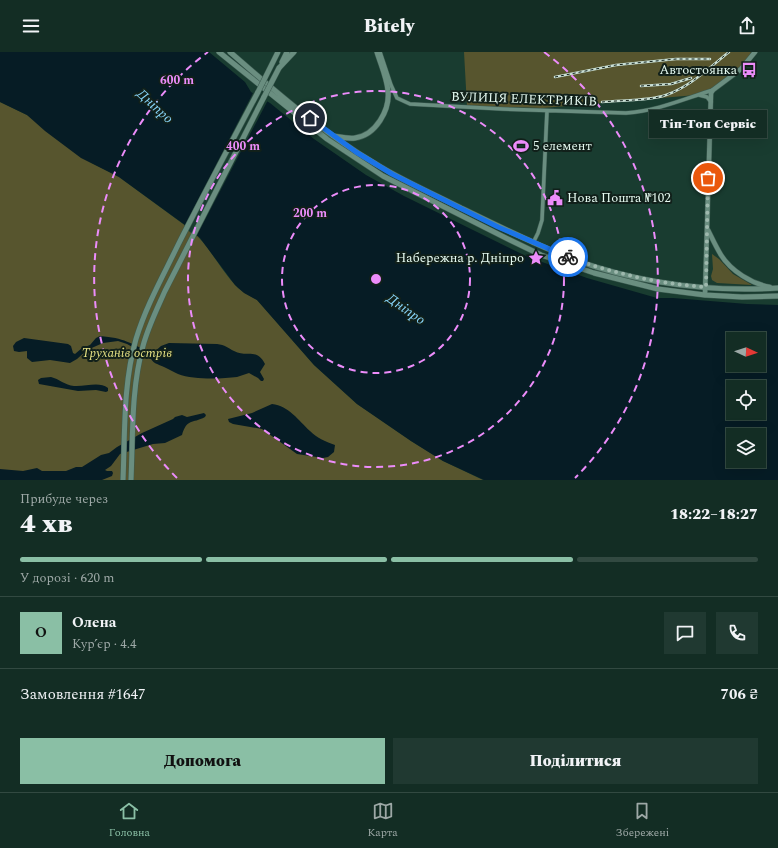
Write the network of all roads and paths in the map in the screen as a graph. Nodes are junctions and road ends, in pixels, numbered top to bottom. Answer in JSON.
{"nodes":[{"id":1,"x":219,"y":52,"type":"edge"},
{"id":2,"x":230,"y":52,"type":"edge"},
{"id":3,"x":278,"y":52,"type":"edge"},
{"id":4,"x":287,"y":52,"type":"edge"},
{"id":5,"x":294,"y":52,"type":"edge"},
{"id":6,"x":377,"y":52,"type":"edge"},
{"id":7,"x":380,"y":52,"type":"edge"},
{"id":8,"x":755,"y":52,"type":"edge"},
{"id":9,"x":279,"y":68,"type":"junction"},
{"id":10,"x":713,"y":90,"type":"junction"},
{"id":11,"x":698,"y":95,"type":"junction"},
{"id":12,"x":710,"y":102,"type":"junction"},
{"id":13,"x":548,"y":111,"type":"junction"},
{"id":14,"x":332,"y":136,"type":"junction"},
{"id":15,"x":707,"y":230,"type":"junction"},
{"id":16,"x":533,"y":243,"type":"junction"},
{"id":17,"x":706,"y":287,"type":"junction"},
{"id":18,"x":778,"y":288,"type":"edge"},
{"id":19,"x":705,"y":295,"type":"junction"},
{"id":20,"x":778,"y":296,"type":"edge"},
{"id":21,"x":123,"y":480,"type":"edge"},
{"id":22,"x":131,"y":480,"type":"edge"}],
"edges":[{"from":1,"to":19,"type":"main road"},
{"from":2,"to":14,"type":"main road"},
{"from":3,"to":21,"type":"main road","bridge":true},
{"from":4,"to":9,"type":"main road"},
{"from":5,"to":9,"type":"main road"},
{"from":6,"to":14,"type":"main road"},
{"from":7,"to":13,"type":"street","name":"ВУЛИЦЯ ЕЛЕКТРИКІВ"},
{"from":8,"to":10,"type":"street","name":"ВУЛИЦЯ ЕЛЕКТРИКІВ"},
{"from":9,"to":22,"type":"main road","bridge":true},
{"from":10,"to":11,"type":"street","name":"ВУЛИЦЯ ЕЛЕКТРИКІВ"},
{"from":10,"to":12,"type":"street"},
{"from":11,"to":12,"type":"street"},
{"from":11,"to":13,"type":"street","name":"ВУЛИЦЯ ЕЛЕКТРИКІВ"},
{"from":12,"to":15,"type":"street"},
{"from":13,"to":16,"type":"street"},
{"from":14,"to":16,"type":"main road"},
{"from":15,"to":17,"type":"street"},
{"from":15,"to":18,"type":"street"},
{"from":16,"to":17,"type":"main road"},
{"from":17,"to":18,"type":"main road"},
{"from":17,"to":19,"type":"street"},
{"from":19,"to":20,"type":"main road"}]}
